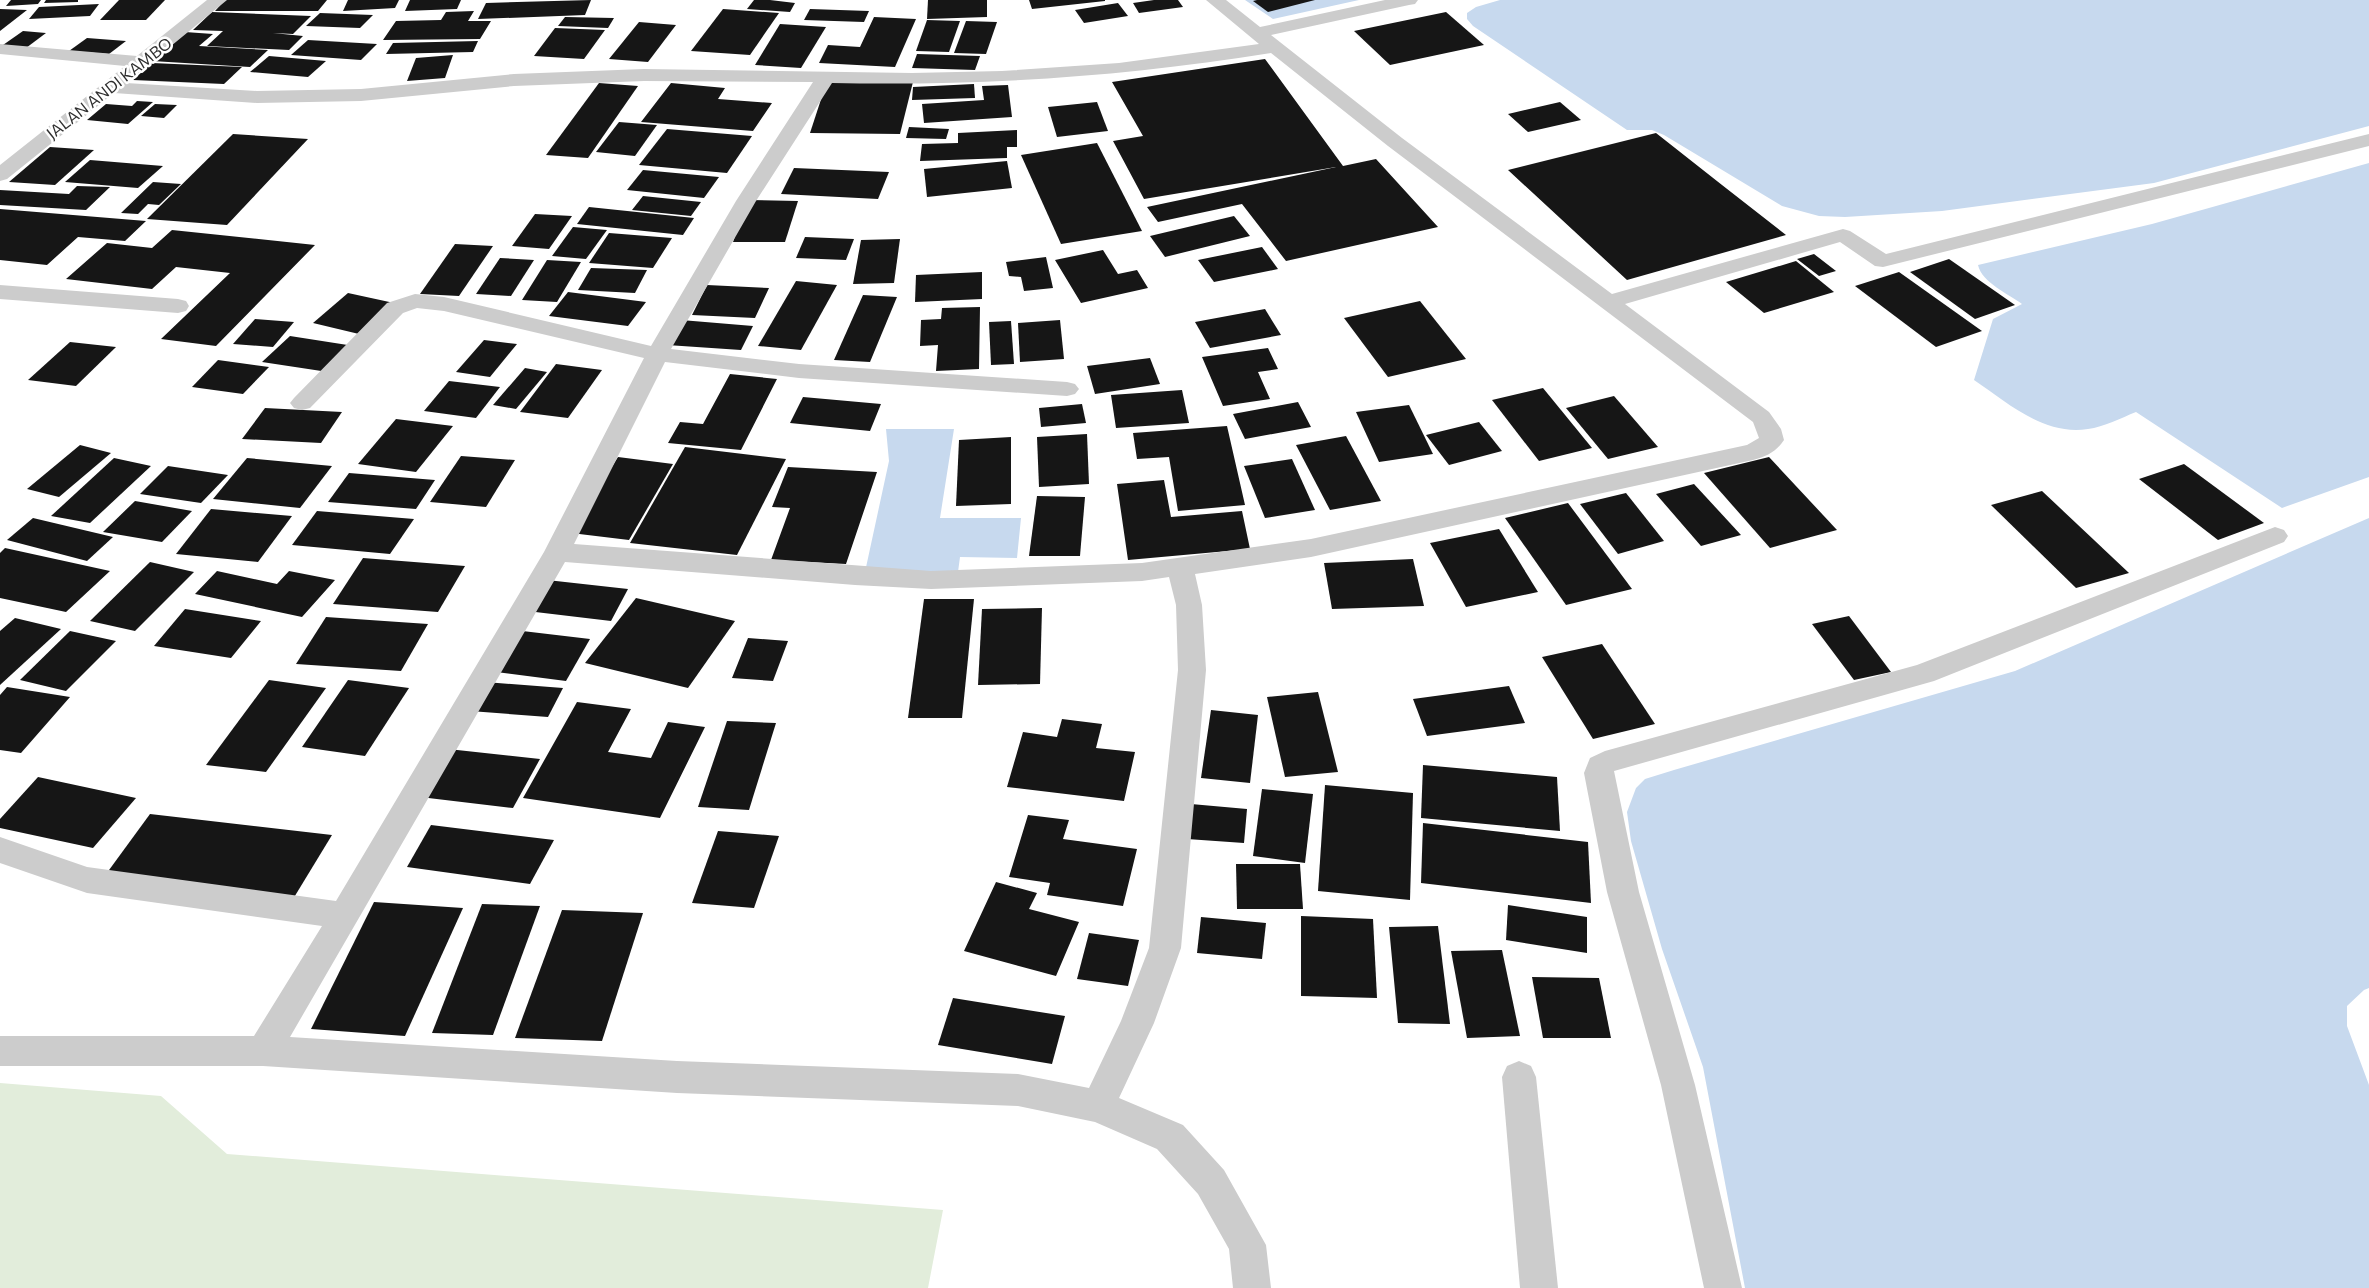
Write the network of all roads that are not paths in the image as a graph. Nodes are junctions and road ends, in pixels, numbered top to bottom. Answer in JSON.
{"nodes":[{"id":1,"x":218,"y":0,"type":"edge"},
{"id":2,"x":1215,"y":0,"type":"edge"},
{"id":3,"x":1409,"y":0,"type":"edge"},
{"id":4,"x":1256,"y":33,"type":"junction"},
{"id":5,"x":1273,"y":47,"type":"junction"},
{"id":6,"x":0,"y":49,"type":"edge"},
{"id":7,"x":141,"y":62,"type":"junction"},
{"id":8,"x":826,"y":77,"type":"junction"},
{"id":9,"x":109,"y":86,"type":"junction"},
{"id":10,"x":2369,"y":140,"type":"edge"},
{"id":11,"x":0,"y":175,"type":"edge"},
{"id":12,"x":0,"y":292,"type":"edge"},
{"id":13,"x":1608,"y":302,"type":"junction"},
{"id":14,"x":178,"y":306,"type":"dead end"},
{"id":15,"x":657,"y":354,"type":"junction"},
{"id":16,"x":1067,"y":389,"type":"dead end"},
{"id":17,"x":302,"y":404,"type":"dead end"},
{"id":18,"x":2275,"y":536,"type":"dead end"},
{"id":19,"x":557,"y":552,"type":"junction"},
{"id":20,"x":1180,"y":568,"type":"junction"},
{"id":21,"x":0,"y":850,"type":"edge"},
{"id":22,"x":344,"y":916,"type":"junction"},
{"id":23,"x":0,"y":1051,"type":"edge"},
{"id":24,"x":263,"y":1051,"type":"junction"},
{"id":25,"x":1519,"y":1077,"type":"dead end"},
{"id":26,"x":1098,"y":1106,"type":"junction"},
{"id":27,"x":1252,"y":1288,"type":"edge"},
{"id":28,"x":1539,"y":1288,"type":"edge"},
{"id":29,"x":1723,"y":1288,"type":"edge"}],
"edges":[{"from":1,"to":7,"type":"street","name":"JALAN ANDI KAMBO"},
{"from":2,"to":4,"type":"street"},
{"from":3,"to":4,"type":"street"},
{"from":4,"to":5,"type":"street"},
{"from":5,"to":8,"type":"street"},
{"from":5,"to":13,"type":"street"},
{"from":6,"to":7,"type":"street"},
{"from":7,"to":9,"type":"street","name":"JALAN ANDI KAMBO"},
{"from":8,"to":9,"type":"street"},
{"from":8,"to":15,"type":"street"},
{"from":9,"to":11,"type":"street","name":"JALAN ANDI KAMBO"},
{"from":10,"to":13,"type":"street"},
{"from":12,"to":14,"type":"street"},
{"from":13,"to":20,"type":"street"},
{"from":15,"to":16,"type":"street"},
{"from":15,"to":17,"type":"street"},
{"from":15,"to":19,"type":"street"},
{"from":18,"to":29,"type":"street"},
{"from":19,"to":20,"type":"street"},
{"from":19,"to":22,"type":"street"},
{"from":20,"to":26,"type":"street"},
{"from":21,"to":22,"type":"street"},
{"from":22,"to":24,"type":"street"},
{"from":23,"to":24,"type":"street"},
{"from":24,"to":26,"type":"street"},
{"from":25,"to":28,"type":"street"},
{"from":26,"to":27,"type":"street"}]}
